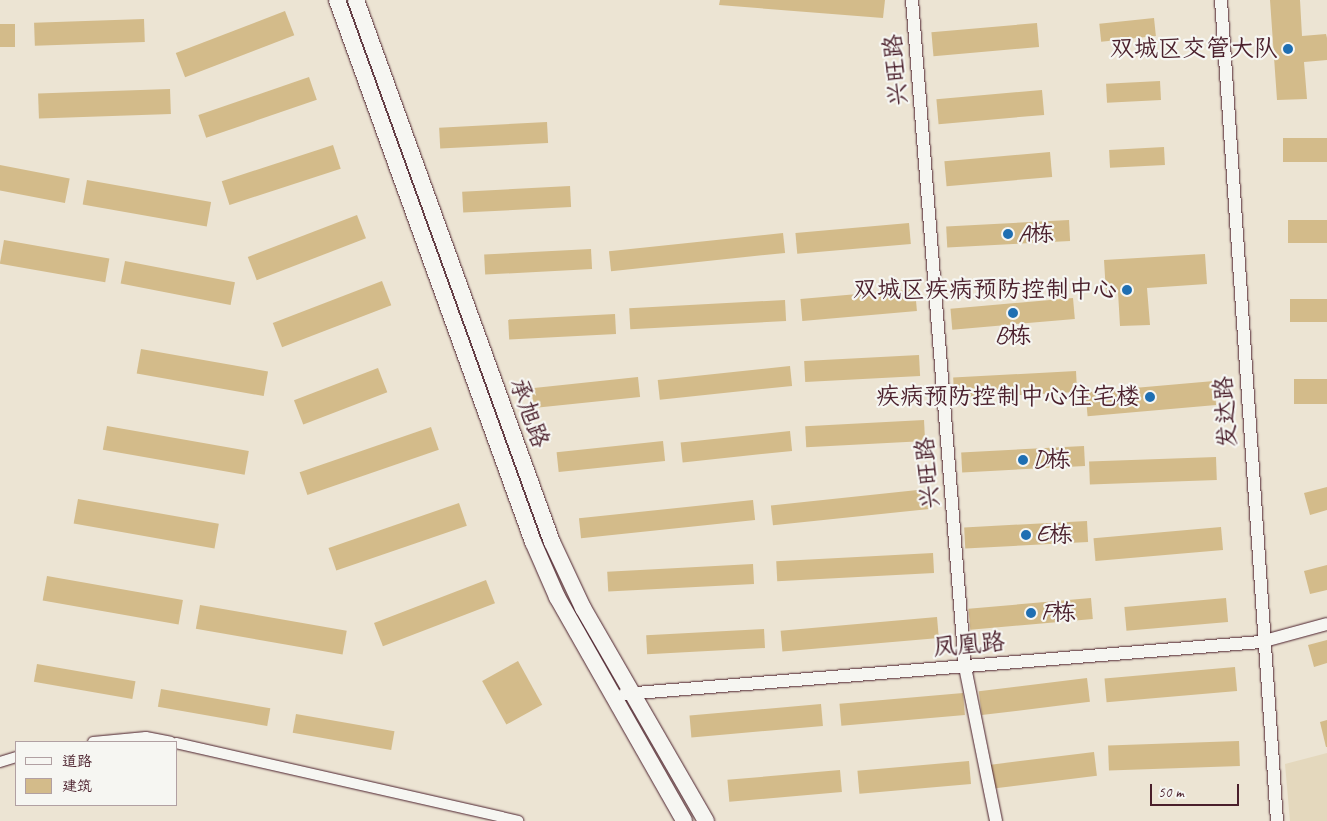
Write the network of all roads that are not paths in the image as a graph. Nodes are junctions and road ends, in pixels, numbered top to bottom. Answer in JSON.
{"nodes":[{"id":1,"x":337,"y":0,"type":"edge"},
{"id":2,"x":356,"y":0,"type":"edge"},
{"id":3,"x":912,"y":0,"type":"edge"},
{"id":4,"x":1221,"y":0,"type":"edge"},
{"id":5,"x":1327,"y":624,"type":"edge"},
{"id":6,"x":1261,"y":642,"type":"junction"},
{"id":7,"x":965,"y":667,"type":"junction"},
{"id":8,"x":633,"y":694,"type":"junction"},
{"id":9,"x":612,"y":695,"type":"junction"},
{"id":10,"x":104,"y":741,"type":"edge"},
{"id":11,"x":165,"y":741,"type":"edge"},
{"id":12,"x":178,"y":743,"type":"edge"},
{"id":13,"x":15,"y":756,"type":"edge"},
{"id":14,"x":0,"y":762,"type":"edge"},
{"id":15,"x":518,"y":821,"type":"edge"},
{"id":16,"x":684,"y":821,"type":"edge"},
{"id":17,"x":706,"y":821,"type":"edge"},
{"id":18,"x":996,"y":821,"type":"edge"},
{"id":19,"x":1276,"y":821,"type":"edge"}],
"edges":[{"from":1,"to":9,"type":"main road","name":"承旭路"},
{"from":2,"to":8,"type":"main road","name":"承旭路"},
{"from":3,"to":7,"type":"street","name":"兴旺路"},
{"from":4,"to":6,"type":"street","name":"发达路"},
{"from":5,"to":6,"type":"street","name":"凤凰路"},
{"from":6,"to":7,"type":"street","name":"凤凰路"},
{"from":6,"to":19,"type":"street","name":"发达路"},
{"from":7,"to":8,"type":"street","name":"凤凰路"},
{"from":7,"to":18,"type":"street","name":"兴旺路"},
{"from":8,"to":9,"type":"street","name":"凤凰路"},
{"from":8,"to":17,"type":"main road","name":"承旭路"},
{"from":9,"to":16,"type":"main road","name":"承旭路"},
{"from":10,"to":11,"type":"street"},
{"from":12,"to":15,"type":"street"},
{"from":13,"to":14,"type":"street"}]}
